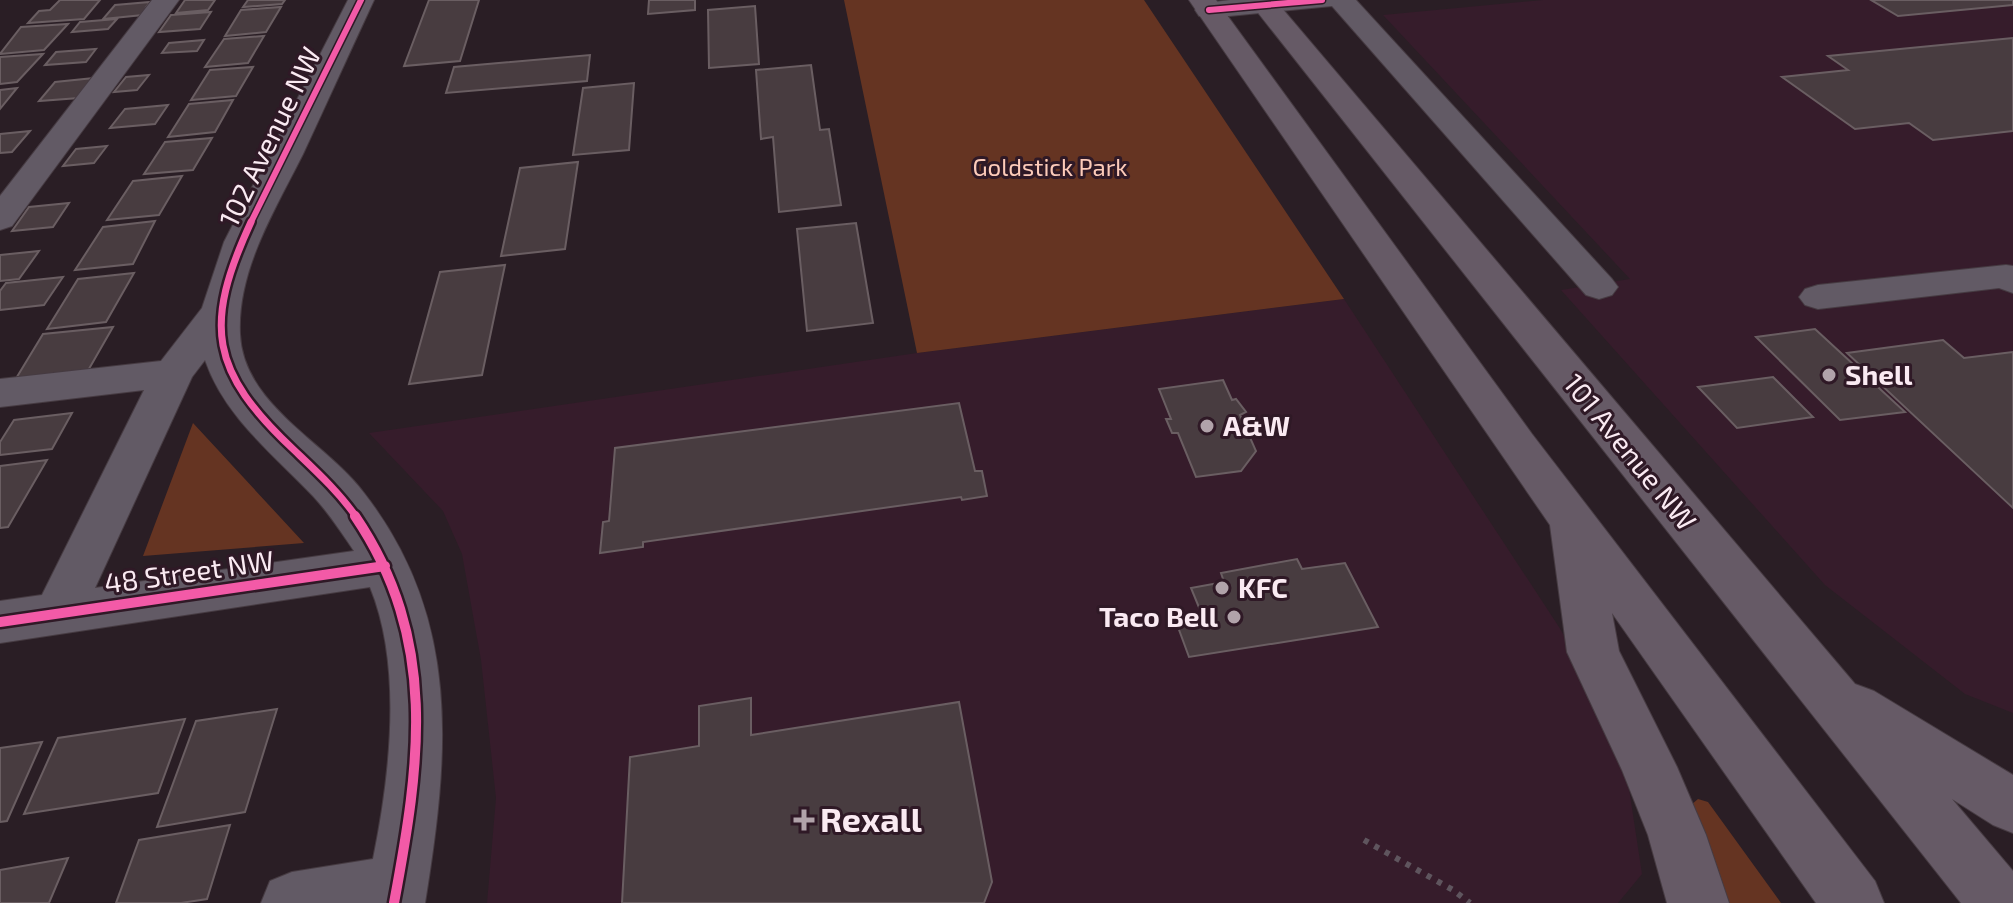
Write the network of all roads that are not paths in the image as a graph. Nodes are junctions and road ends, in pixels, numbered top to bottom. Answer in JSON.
{"nodes":[{"id":1,"x":166,"y":0,"type":"edge"},
{"id":2,"x":361,"y":0,"type":"edge"},
{"id":3,"x":1322,"y":0,"type":"edge"},
{"id":4,"x":1341,"y":0,"type":"edge"},
{"id":5,"x":1264,"y":3,"type":"edge"},
{"id":6,"x":1206,"y":5,"type":"edge"},
{"id":7,"x":0,"y":219,"type":"edge"},
{"id":8,"x":2013,"y":281,"type":"edge"},
{"id":9,"x":1599,"y":287,"type":"dead end"},
{"id":10,"x":1818,"y":297,"type":"dead end"},
{"id":11,"x":222,"y":309,"type":"junction"},
{"id":12,"x":173,"y":373,"type":"junction"},
{"id":13,"x":0,"y":393,"type":"edge"},
{"id":14,"x":1571,"y":521,"type":"junction"},
{"id":15,"x":385,"y":566,"type":"junction"},
{"id":16,"x":58,"y":614,"type":"junction"},
{"id":17,"x":0,"y":622,"type":"edge"},
{"id":18,"x":1825,"y":689,"type":"junction"},
{"id":19,"x":2013,"y":806,"type":"edge"},
{"id":20,"x":396,"y":894,"type":"edge"},
{"id":21,"x":292,"y":903,"type":"edge"},
{"id":22,"x":1698,"y":903,"type":"edge"},
{"id":23,"x":1853,"y":903,"type":"edge"},
{"id":24,"x":2000,"y":903,"type":"edge"}],
"edges":[{"from":1,"to":7,"type":"street"},
{"from":2,"to":11,"type":"street","name":"102 Avenue NW"},
{"from":3,"to":5,"type":"street"},
{"from":4,"to":9,"type":"street"},
{"from":5,"to":6,"type":"street"},
{"from":5,"to":18,"type":"main road","name":"101 Avenue NW"},
{"from":6,"to":14,"type":"main road"},
{"from":8,"to":10,"type":"street"},
{"from":11,"to":12,"type":"street","name":"102 Avenue NW"},
{"from":11,"to":15,"type":"street","name":"102 Avenue NW"},
{"from":12,"to":13,"type":"street"},
{"from":12,"to":16,"type":"street","name":"102 Avenue NW"},
{"from":14,"to":22,"type":"main road"},
{"from":14,"to":23,"type":"main road"},
{"from":15,"to":16,"type":"street","name":"48 Street NW"},
{"from":15,"to":20,"type":"street","name":"102 Avenue NW"},
{"from":16,"to":17,"type":"street","name":"48 Street NW"},
{"from":18,"to":19,"type":"main road"},
{"from":18,"to":24,"type":"main road","name":"101 Avenue NW"},
{"from":20,"to":21,"type":"street"}]}
